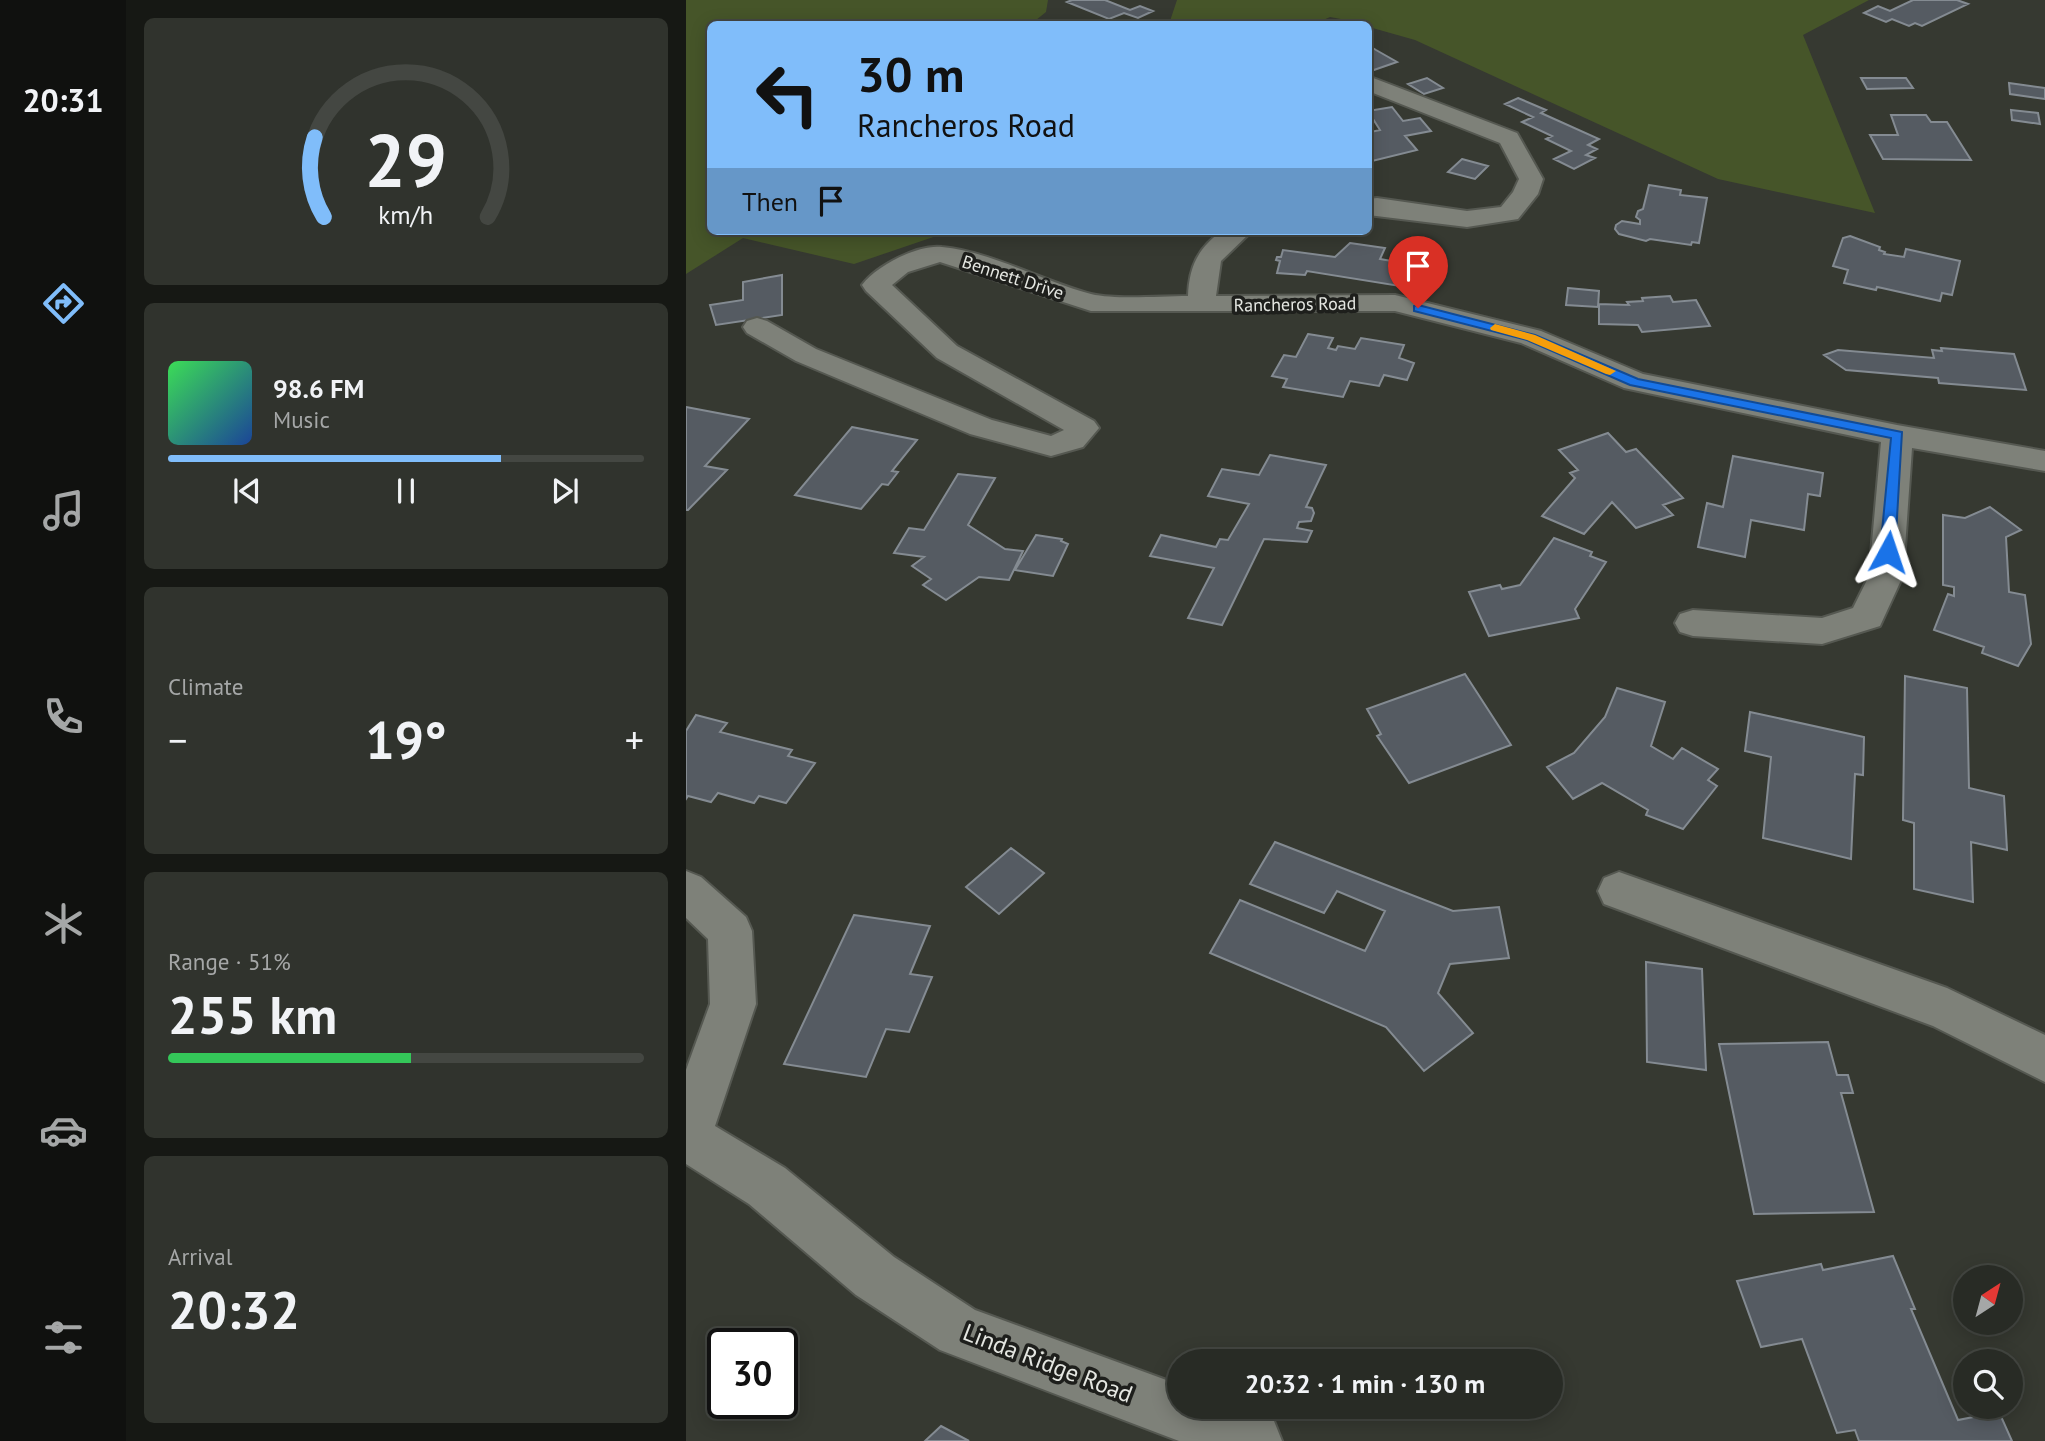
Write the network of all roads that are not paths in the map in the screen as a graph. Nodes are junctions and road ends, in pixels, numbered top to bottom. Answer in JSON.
{"nodes":[{"id":1,"x":1372,"y":85,"type":"edge"},
{"id":2,"x":1372,"y":206,"type":"edge"},
{"id":3,"x":1234,"y":235,"type":"edge"},
{"id":4,"x":1202,"y":305,"type":"junction"},
{"id":5,"x":757,"y":327,"type":"dead end"},
{"id":6,"x":1897,"y":435,"type":"junction"},
{"id":7,"x":2045,"y":461,"type":"edge"},
{"id":8,"x":1693,"y":623,"type":"dead end"},
{"id":9,"x":686,"y":890,"type":"edge"},
{"id":10,"x":1619,"y":891,"type":"dead end"},
{"id":11,"x":2045,"y":1059,"type":"edge"},
{"id":12,"x":686,"y":1136,"type":"edge"},
{"id":13,"x":1254,"y":1441,"type":"edge"}],
"edges":[{"from":1,"to":2,"type":"street"},
{"from":3,"to":4,"type":"street"},
{"from":4,"to":5,"type":"street","name":"Bennett Drive"},
{"from":4,"to":6,"type":"street","name":"Rancheros Road"},
{"from":6,"to":7,"type":"street","name":"Rancheros Road"},
{"from":6,"to":8,"type":"street"},
{"from":9,"to":12,"type":"street","name":"Linda Ridge Road"},
{"from":10,"to":11,"type":"street"},
{"from":12,"to":13,"type":"street","name":"Linda Ridge Road"}]}
